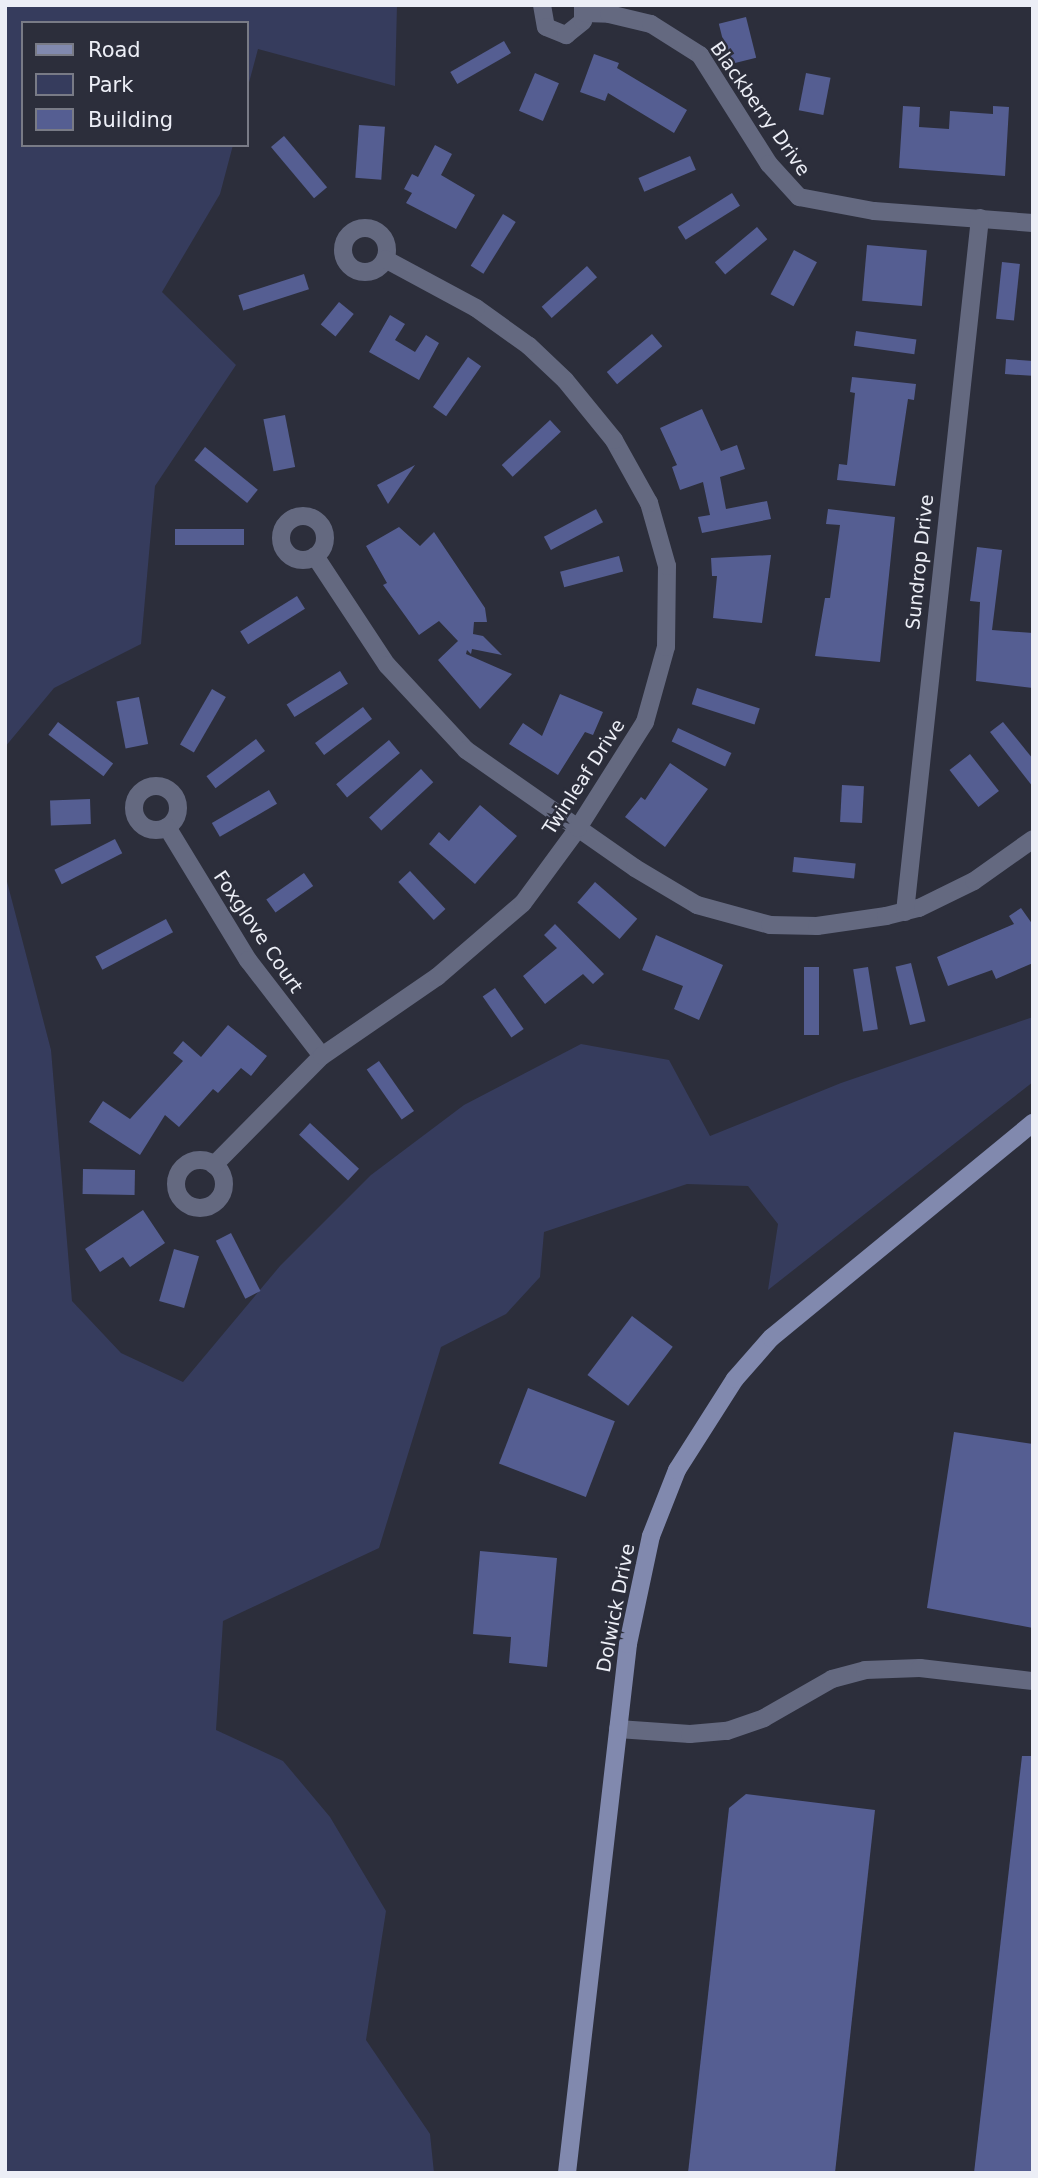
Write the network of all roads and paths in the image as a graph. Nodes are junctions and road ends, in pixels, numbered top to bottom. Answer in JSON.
{"nodes":[{"id":1,"x":542,"y":5,"type":"edge"},
{"id":2,"x":584,"y":9,"type":"edge"},
{"id":3,"x":979,"y":218,"type":"junction"},
{"id":4,"x":1033,"y":223,"type":"edge"},
{"id":5,"x":385,"y":259,"type":"dead end"},
{"id":6,"x":315,"y":556,"type":"dead end"},
{"id":7,"x":167,"y":827,"type":"dead end"},
{"id":8,"x":578,"y":828,"type":"junction"},
{"id":9,"x":1033,"y":839,"type":"edge"},
{"id":10,"x":905,"y":912,"type":"junction"},
{"id":11,"x":322,"y":1056,"type":"junction"},
{"id":12,"x":1033,"y":1123,"type":"edge"},
{"id":13,"x":214,"y":1165,"type":"dead end"},
{"id":14,"x":1033,"y":1681,"type":"edge"},
{"id":15,"x":618,"y":1729,"type":"junction"},
{"id":16,"x":567,"y":2173,"type":"edge"}],
"edges":[{"from":1,"to":2,"type":"street","name":"Blackberry Drive"},
{"from":2,"to":3,"type":"street","name":"Blackberry Drive"},
{"from":3,"to":4,"type":"street","name":"Blackberry Drive"},
{"from":3,"to":10,"type":"street","name":"Sundrop Drive"},
{"from":5,"to":8,"type":"street","name":"Twinleaf Drive"},
{"from":6,"to":8,"type":"street"},
{"from":7,"to":11,"type":"street","name":"Foxglove Court"},
{"from":8,"to":10,"type":"street"},
{"from":8,"to":11,"type":"street","name":"Twinleaf Drive"},
{"from":9,"to":10,"type":"street"},
{"from":11,"to":13,"type":"street","name":"Twinleaf Drive"},
{"from":12,"to":15,"type":"main road","name":"Dolwick Drive"},
{"from":14,"to":15,"type":"street"},
{"from":15,"to":16,"type":"main road","name":"Dolwick Drive"}]}
